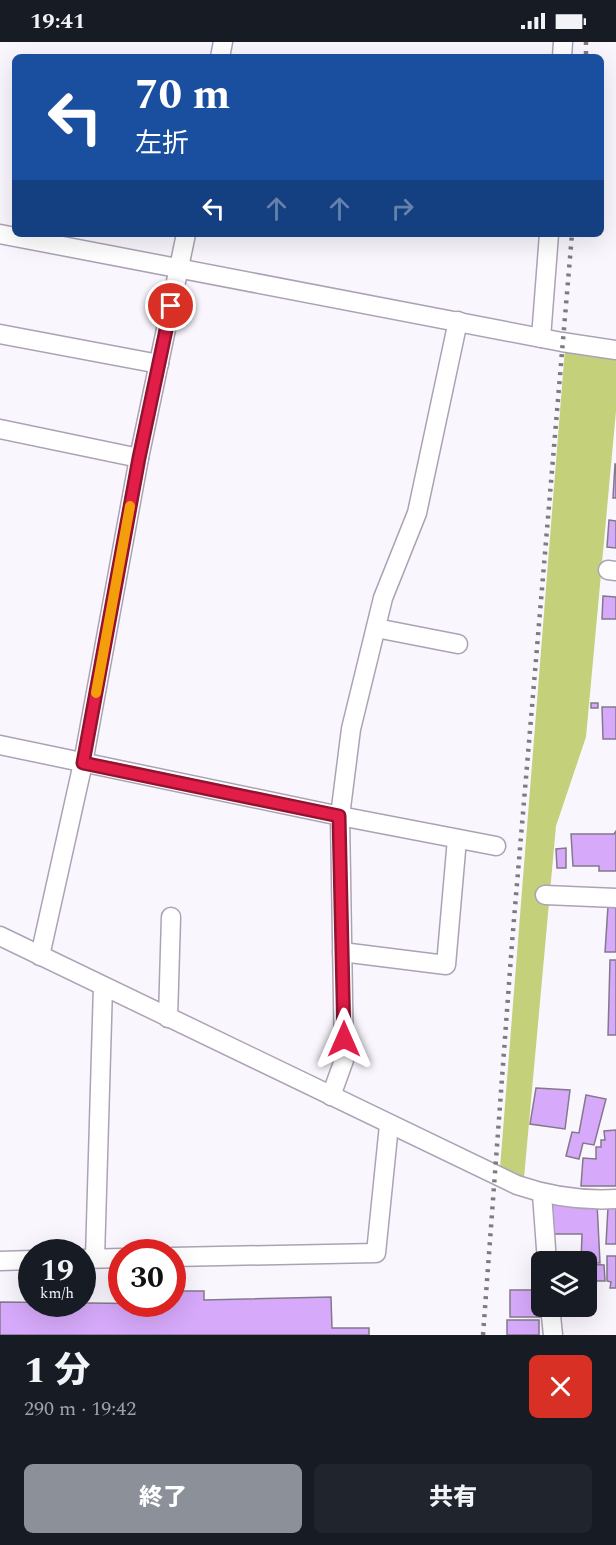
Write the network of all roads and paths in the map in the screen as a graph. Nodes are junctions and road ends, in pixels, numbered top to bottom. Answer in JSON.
{"nodes":[{"id":1,"x":16,"y":237,"type":"edge"},
{"id":2,"x":185,"y":237,"type":"edge"},
{"id":3,"x":549,"y":237,"type":"edge"},
{"id":4,"x":180,"y":267,"type":"junction"},
{"id":5,"x":458,"y":321,"type":"junction"},
{"id":6,"x":0,"y":334,"type":"edge"},
{"id":7,"x":541,"y":338,"type":"junction"},
{"id":8,"x":616,"y":350,"type":"edge"},
{"id":9,"x":159,"y":364,"type":"junction"},
{"id":10,"x":0,"y":429,"type":"edge"},
{"id":11,"x":139,"y":458,"type":"junction"},
{"id":12,"x":376,"y":628,"type":"junction"},
{"id":13,"x":458,"y":644,"type":"dead end"},
{"id":14,"x":0,"y":745,"type":"edge"},
{"id":15,"x":83,"y":763,"type":"junction"},
{"id":16,"x":339,"y":816,"type":"junction"},
{"id":17,"x":457,"y":839,"type":"junction"},
{"id":18,"x":496,"y":846,"type":"dead end"},
{"id":19,"x":545,"y":895,"type":"dead end"},
{"id":20,"x":616,"y":898,"type":"edge"},
{"id":21,"x":171,"y":917,"type":"dead end"},
{"id":22,"x":0,"y":936,"type":"edge"},
{"id":23,"x":342,"y":952,"type":"junction"},
{"id":24,"x":40,"y":956,"type":"junction"},
{"id":25,"x":103,"y":986,"type":"junction"},
{"id":26,"x":168,"y":1018,"type":"junction"},
{"id":27,"x":331,"y":1096,"type":"junction"},
{"id":28,"x":389,"y":1125,"type":"junction"},
{"id":29,"x":542,"y":1194,"type":"junction"},
{"id":30,"x":616,"y":1199,"type":"edge"},
{"id":31,"x":90,"y":1239,"type":"edge"},
{"id":32,"x":546,"y":1251,"type":"edge"},
{"id":33,"x":186,"y":1257,"type":"edge"},
{"id":34,"x":0,"y":1260,"type":"edge"},
{"id":35,"x":18,"y":1260,"type":"edge"},
{"id":36,"x":551,"y":1317,"type":"edge"},
{"id":37,"x":553,"y":1335,"type":"edge"}],
"edges":[{"from":1,"to":4,"type":"street"},
{"from":2,"to":4,"type":"street"},
{"from":3,"to":7,"type":"street"},
{"from":4,"to":5,"type":"street"},
{"from":4,"to":9,"type":"street"},
{"from":5,"to":7,"type":"street"},
{"from":5,"to":12,"type":"street"},
{"from":6,"to":9,"type":"street"},
{"from":7,"to":8,"type":"street"},
{"from":9,"to":11,"type":"street"},
{"from":10,"to":11,"type":"street"},
{"from":11,"to":15,"type":"street"},
{"from":12,"to":13,"type":"street"},
{"from":12,"to":16,"type":"street"},
{"from":14,"to":15,"type":"street"},
{"from":15,"to":16,"type":"street"},
{"from":15,"to":24,"type":"street"},
{"from":16,"to":17,"type":"street"},
{"from":16,"to":23,"type":"street"},
{"from":17,"to":18,"type":"street"},
{"from":17,"to":23,"type":"street"},
{"from":19,"to":20,"type":"street"},
{"from":21,"to":26,"type":"street"},
{"from":22,"to":24,"type":"street"},
{"from":23,"to":27,"type":"street"},
{"from":24,"to":25,"type":"street"},
{"from":25,"to":26,"type":"street"},
{"from":25,"to":31,"type":"street"},
{"from":26,"to":27,"type":"street"},
{"from":27,"to":28,"type":"street"},
{"from":28,"to":29,"type":"street"},
{"from":28,"to":33,"type":"street"},
{"from":29,"to":30,"type":"street"},
{"from":29,"to":32,"type":"street"},
{"from":34,"to":35,"type":"street"},
{"from":36,"to":37,"type":"street"}]}
